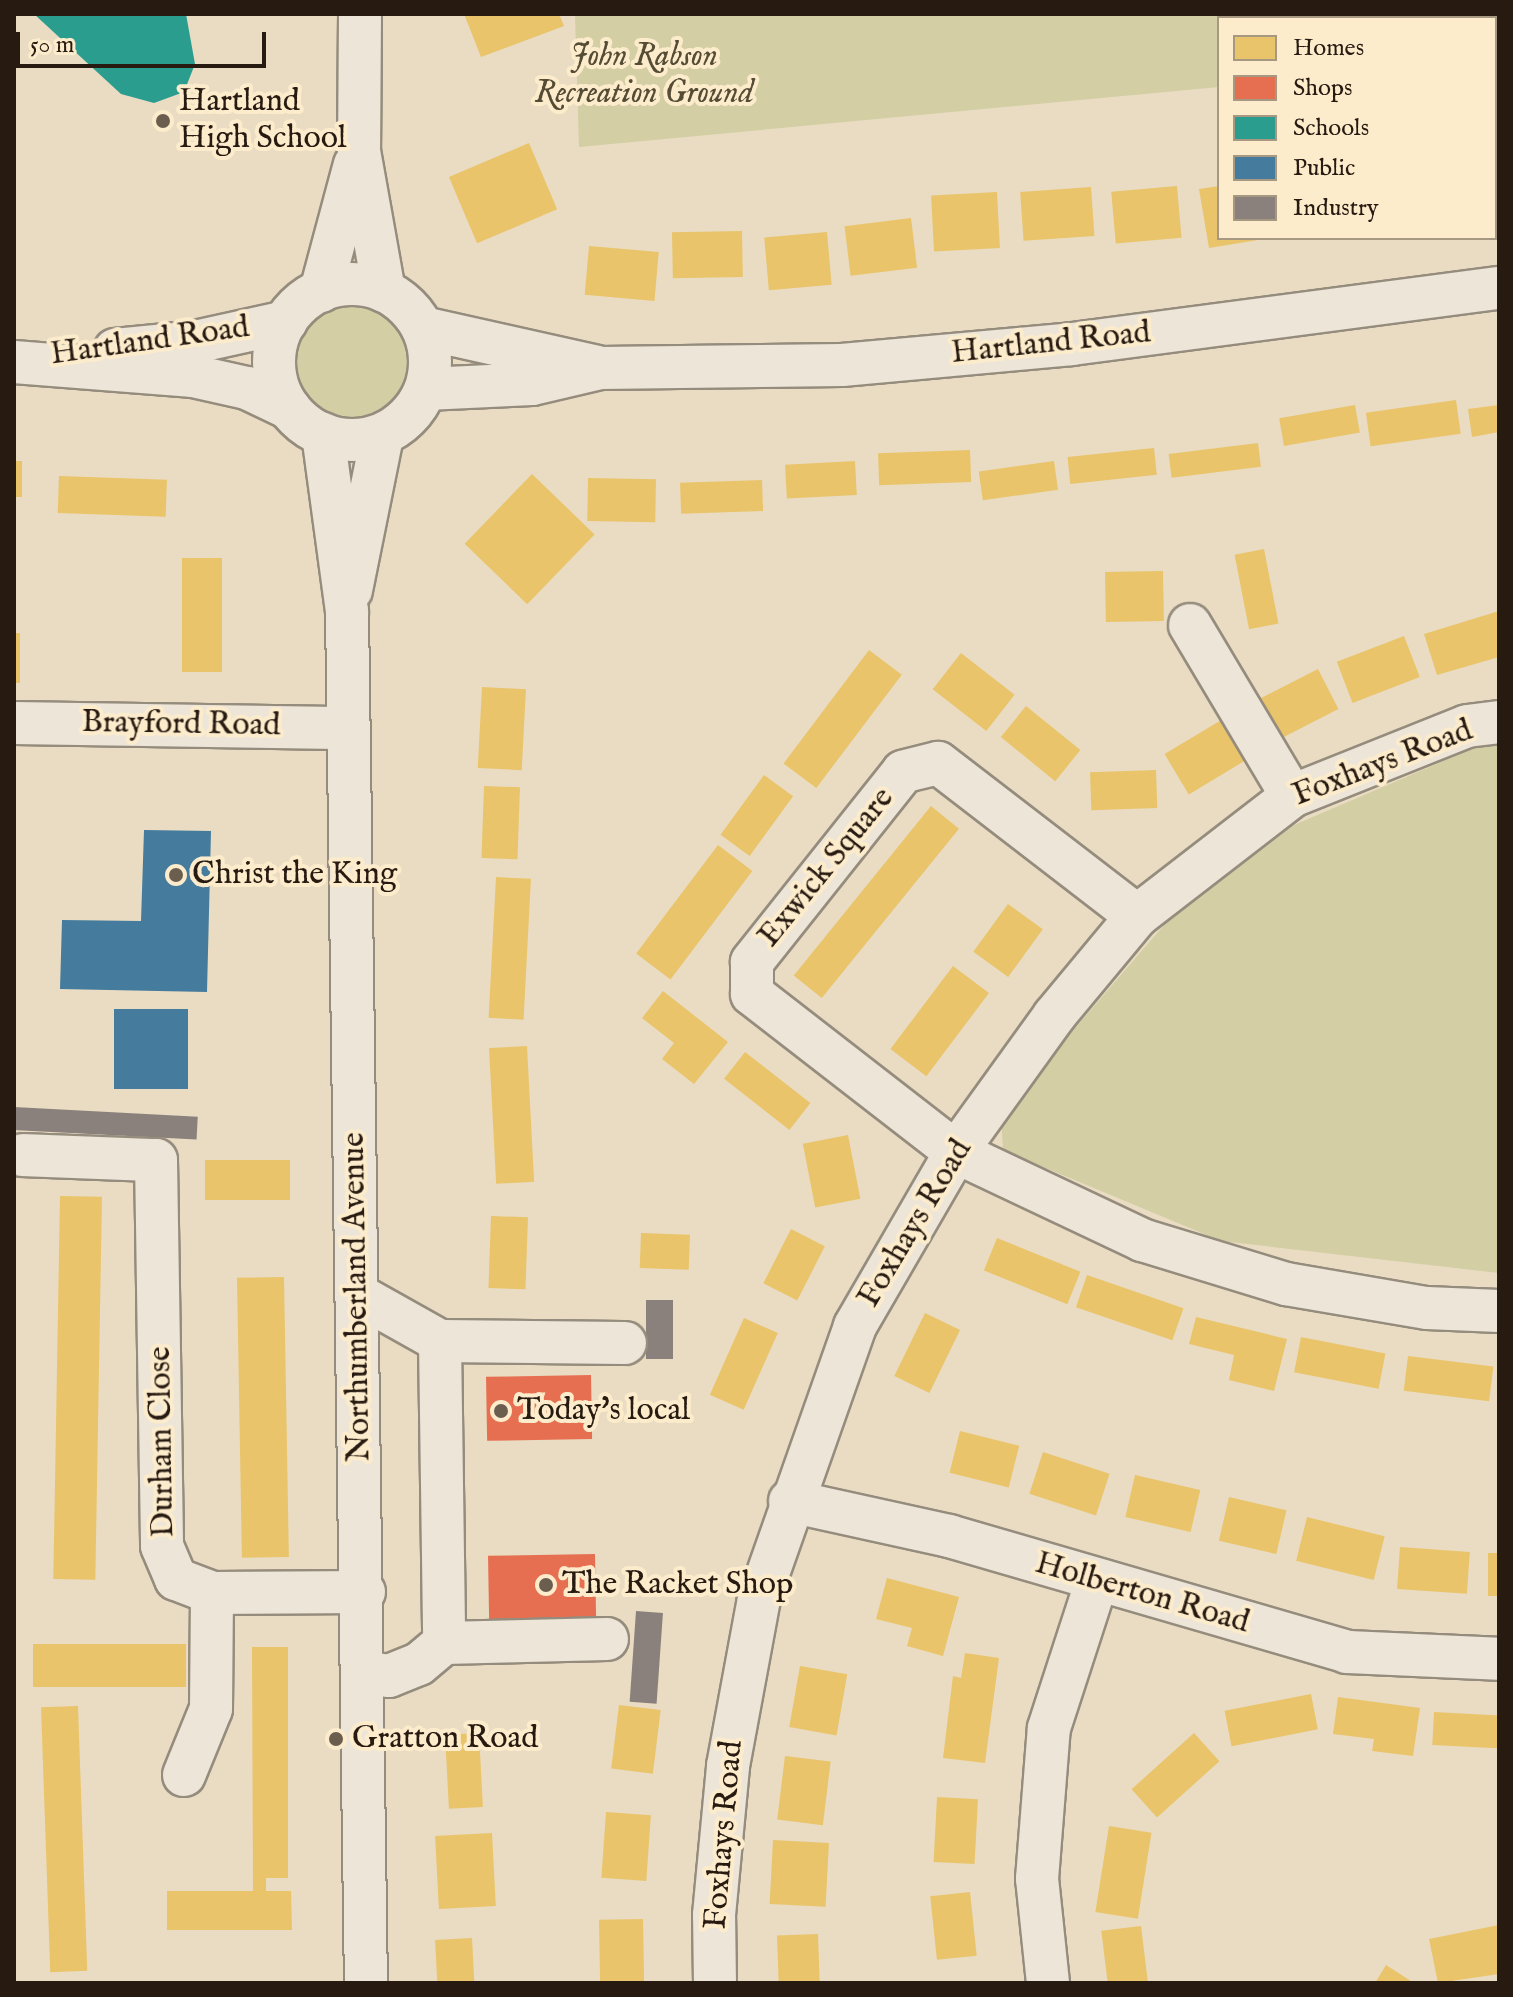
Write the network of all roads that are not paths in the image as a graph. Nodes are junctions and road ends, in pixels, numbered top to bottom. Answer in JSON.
{"nodes":[{"id":1,"x":360,"y":14,"type":"edge"},
{"id":2,"x":359,"y":151,"type":"junction"},
{"id":3,"x":1499,"y":288,"type":"edge"},
{"id":4,"x":321,"y":291,"type":"junction"},
{"id":5,"x":384,"y":291,"type":"junction"},
{"id":6,"x":286,"y":322,"type":"junction"},
{"id":7,"x":423,"y":328,"type":"junction"},
{"id":8,"x":14,"y":361,"type":"edge"},
{"id":9,"x":600,"y":368,"type":"junction"},
{"id":10,"x":426,"y":389,"type":"junction"},
{"id":11,"x":289,"y":408,"type":"junction"},
{"id":12,"x":323,"y":434,"type":"junction"},
{"id":13,"x":382,"y":436,"type":"junction"},
{"id":14,"x":347,"y":611,"type":"junction"},
{"id":15,"x":1190,"y":625,"type":"dead end"},
{"id":16,"x":1499,"y":722,"type":"edge"},
{"id":17,"x":14,"y":723,"type":"edge"},
{"id":18,"x":349,"y":728,"type":"junction"},
{"id":19,"x":1292,"y":796,"type":"junction"},
{"id":20,"x":1137,"y":916,"type":"junction"},
{"id":21,"x":956,"y":1152,"type":"junction"},
{"id":22,"x":23,"y":1155,"type":"dead end"},
{"id":23,"x":358,"y":1295,"type":"junction"},
{"id":24,"x":1499,"y":1311,"type":"edge"},
{"id":25,"x":440,"y":1341,"type":"junction"},
{"id":26,"x":625,"y":1343,"type":"dead end"},
{"id":27,"x":790,"y":1501,"type":"junction"},
{"id":28,"x":1096,"y":1583,"type":"junction"},
{"id":29,"x":364,"y":1592,"type":"junction"},
{"id":30,"x":212,"y":1593,"type":"junction"},
{"id":31,"x":607,"y":1639,"type":"dead end"},
{"id":32,"x":444,"y":1643,"type":"junction"},
{"id":33,"x":1499,"y":1659,"type":"edge"},
{"id":34,"x":364,"y":1672,"type":"junction"},
{"id":35,"x":184,"y":1775,"type":"dead end"},
{"id":36,"x":366,"y":1983,"type":"edge"},
{"id":37,"x":715,"y":1983,"type":"edge"},
{"id":38,"x":1048,"y":1983,"type":"edge"}],
"edges":[{"from":1,"to":2,"type":"street"},
{"from":2,"to":4,"type":"street"},
{"from":2,"to":5,"type":"street"},
{"from":3,"to":9,"type":"street","name":"Hartland Road"},
{"from":4,"to":5,"type":"street"},
{"from":4,"to":6,"type":"street"},
{"from":5,"to":7,"type":"street"},
{"from":6,"to":8,"type":"street","name":"Hartland Road"},
{"from":6,"to":11,"type":"street"},
{"from":7,"to":9,"type":"street","name":"Hartland Road"},
{"from":7,"to":10,"type":"street"},
{"from":8,"to":11,"type":"street","name":"Hartland Road"},
{"from":9,"to":10,"type":"street","name":"Hartland Road"},
{"from":10,"to":13,"type":"street"},
{"from":11,"to":12,"type":"street"},
{"from":12,"to":13,"type":"street"},
{"from":12,"to":14,"type":"street","name":"Northumberland Avenue"},
{"from":13,"to":14,"type":"street","name":"Northumberland Avenue"},
{"from":14,"to":18,"type":"street","name":"Northumberland Avenue"},
{"from":15,"to":19,"type":"street"},
{"from":16,"to":19,"type":"street","name":"Foxhays Road"},
{"from":17,"to":18,"type":"street","name":"Brayford Road"},
{"from":18,"to":23,"type":"street","name":"Northumberland Avenue"},
{"from":19,"to":20,"type":"street","name":"Foxhays Road"},
{"from":20,"to":21,"type":"street","name":"Foxhays Road"},
{"from":20,"to":21,"type":"street","name":"Exwick Square"},
{"from":21,"to":24,"type":"street"},
{"from":21,"to":27,"type":"street","name":"Foxhays Road"},
{"from":22,"to":30,"type":"street","name":"Durham Close"},
{"from":23,"to":25,"type":"street"},
{"from":23,"to":29,"type":"street","name":"Northumberland Avenue"},
{"from":25,"to":26,"type":"street"},
{"from":25,"to":32,"type":"street"},
{"from":27,"to":28,"type":"street","name":"Holberton Road"},
{"from":27,"to":37,"type":"street","name":"Foxhays Road"},
{"from":28,"to":33,"type":"street","name":"Holberton Road"},
{"from":28,"to":38,"type":"street"},
{"from":29,"to":30,"type":"street","name":"Durham Close"},
{"from":29,"to":34,"type":"street","name":"Northumberland Avenue"},
{"from":30,"to":35,"type":"street"},
{"from":31,"to":32,"type":"street"},
{"from":32,"to":34,"type":"street"},
{"from":34,"to":36,"type":"street","name":"Northumberland Avenue"}]}
